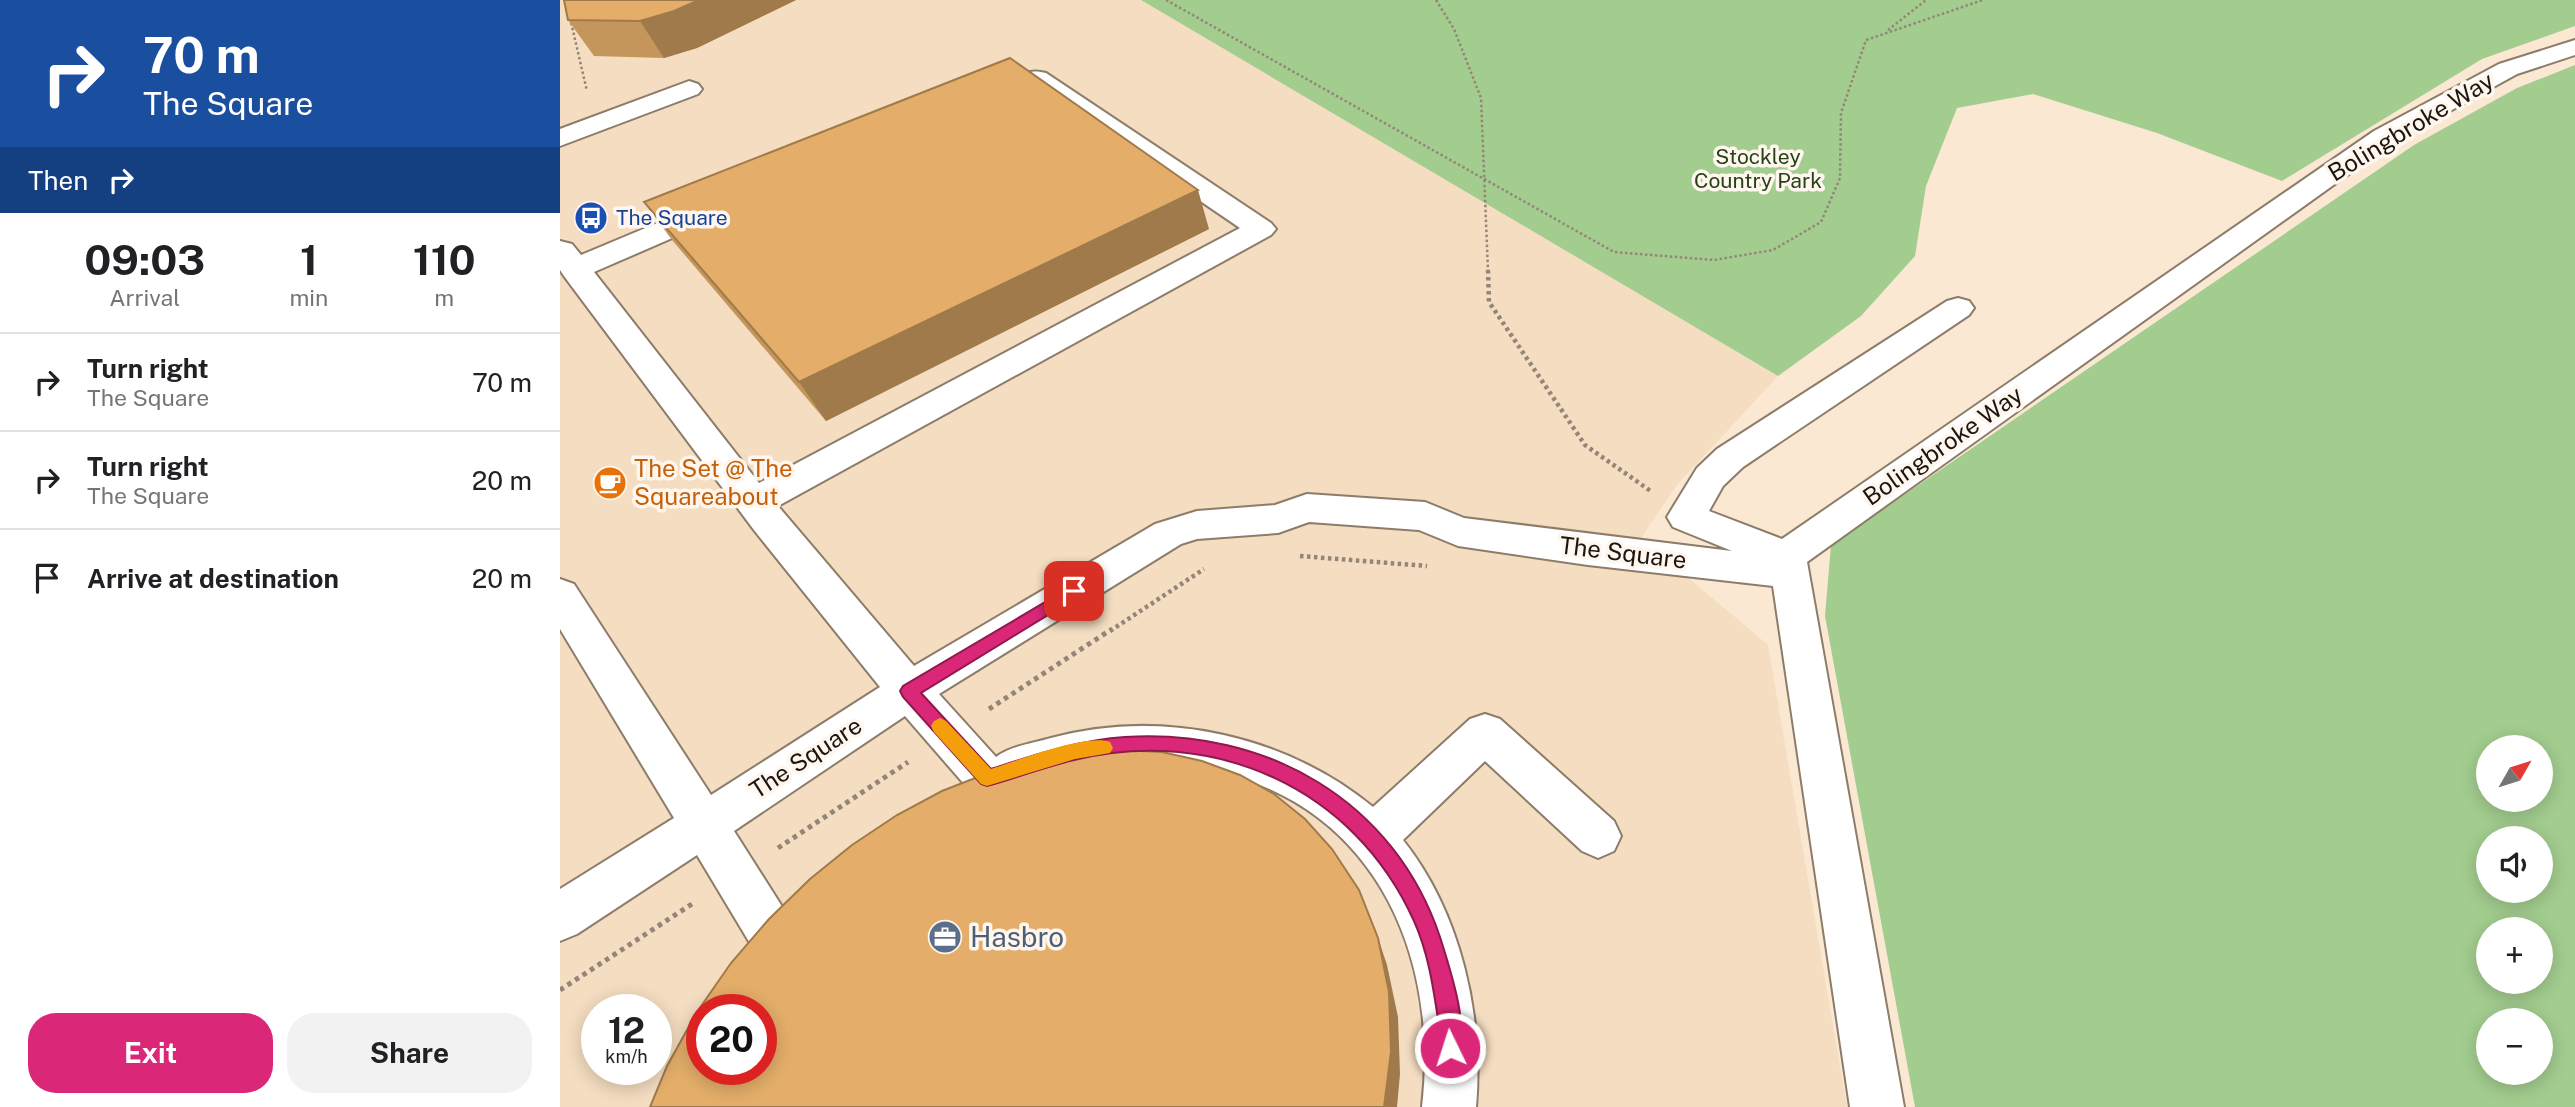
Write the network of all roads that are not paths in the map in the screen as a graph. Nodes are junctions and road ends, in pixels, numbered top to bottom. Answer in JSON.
{"nodes":[{"id":1,"x":2575,"y":47,"type":"edge"},
{"id":2,"x":1013,"y":87,"type":"edge"},
{"id":3,"x":689,"y":89,"type":"dead end"},
{"id":4,"x":560,"y":138,"type":"edge"},
{"id":5,"x":742,"y":198,"type":"edge"},
{"id":6,"x":568,"y":259,"type":"edge"},
{"id":7,"x":1958,"y":308,"type":"dead end"},
{"id":8,"x":754,"y":502,"type":"junction"},
{"id":9,"x":1786,"y":564,"type":"junction"},
{"id":10,"x":560,"y":595,"type":"edge"},
{"id":11,"x":909,"y":691,"type":"junction"},
{"id":12,"x":987,"y":778,"type":"junction"},
{"id":13,"x":944,"y":798,"type":"edge"},
{"id":14,"x":704,"y":825,"type":"junction"},
{"id":15,"x":1598,"y":836,"type":"dead end"},
{"id":16,"x":1373,"y":838,"type":"junction"},
{"id":17,"x":806,"y":899,"type":"edge"},
{"id":18,"x":560,"y":917,"type":"edge"},
{"id":19,"x":1449,"y":1107,"type":"edge"},
{"id":20,"x":1877,"y":1107,"type":"edge"}],
"edges":[{"from":1,"to":9,"type":"street","name":"Bolingbroke Way"},
{"from":2,"to":8,"type":"street"},
{"from":3,"to":4,"type":"street"},
{"from":5,"to":6,"type":"street"},
{"from":6,"to":8,"type":"street"},
{"from":7,"to":9,"type":"street"},
{"from":8,"to":11,"type":"street"},
{"from":9,"to":11,"type":"street","name":"The Square"},
{"from":9,"to":20,"type":"street"},
{"from":10,"to":14,"type":"street"},
{"from":11,"to":12,"type":"street"},
{"from":11,"to":14,"type":"street","name":"The Square"},
{"from":12,"to":13,"type":"street"},
{"from":12,"to":16,"type":"street"},
{"from":14,"to":17,"type":"street"},
{"from":14,"to":18,"type":"street","name":"The Square"},
{"from":15,"to":16,"type":"street"},
{"from":16,"to":19,"type":"street"}]}
